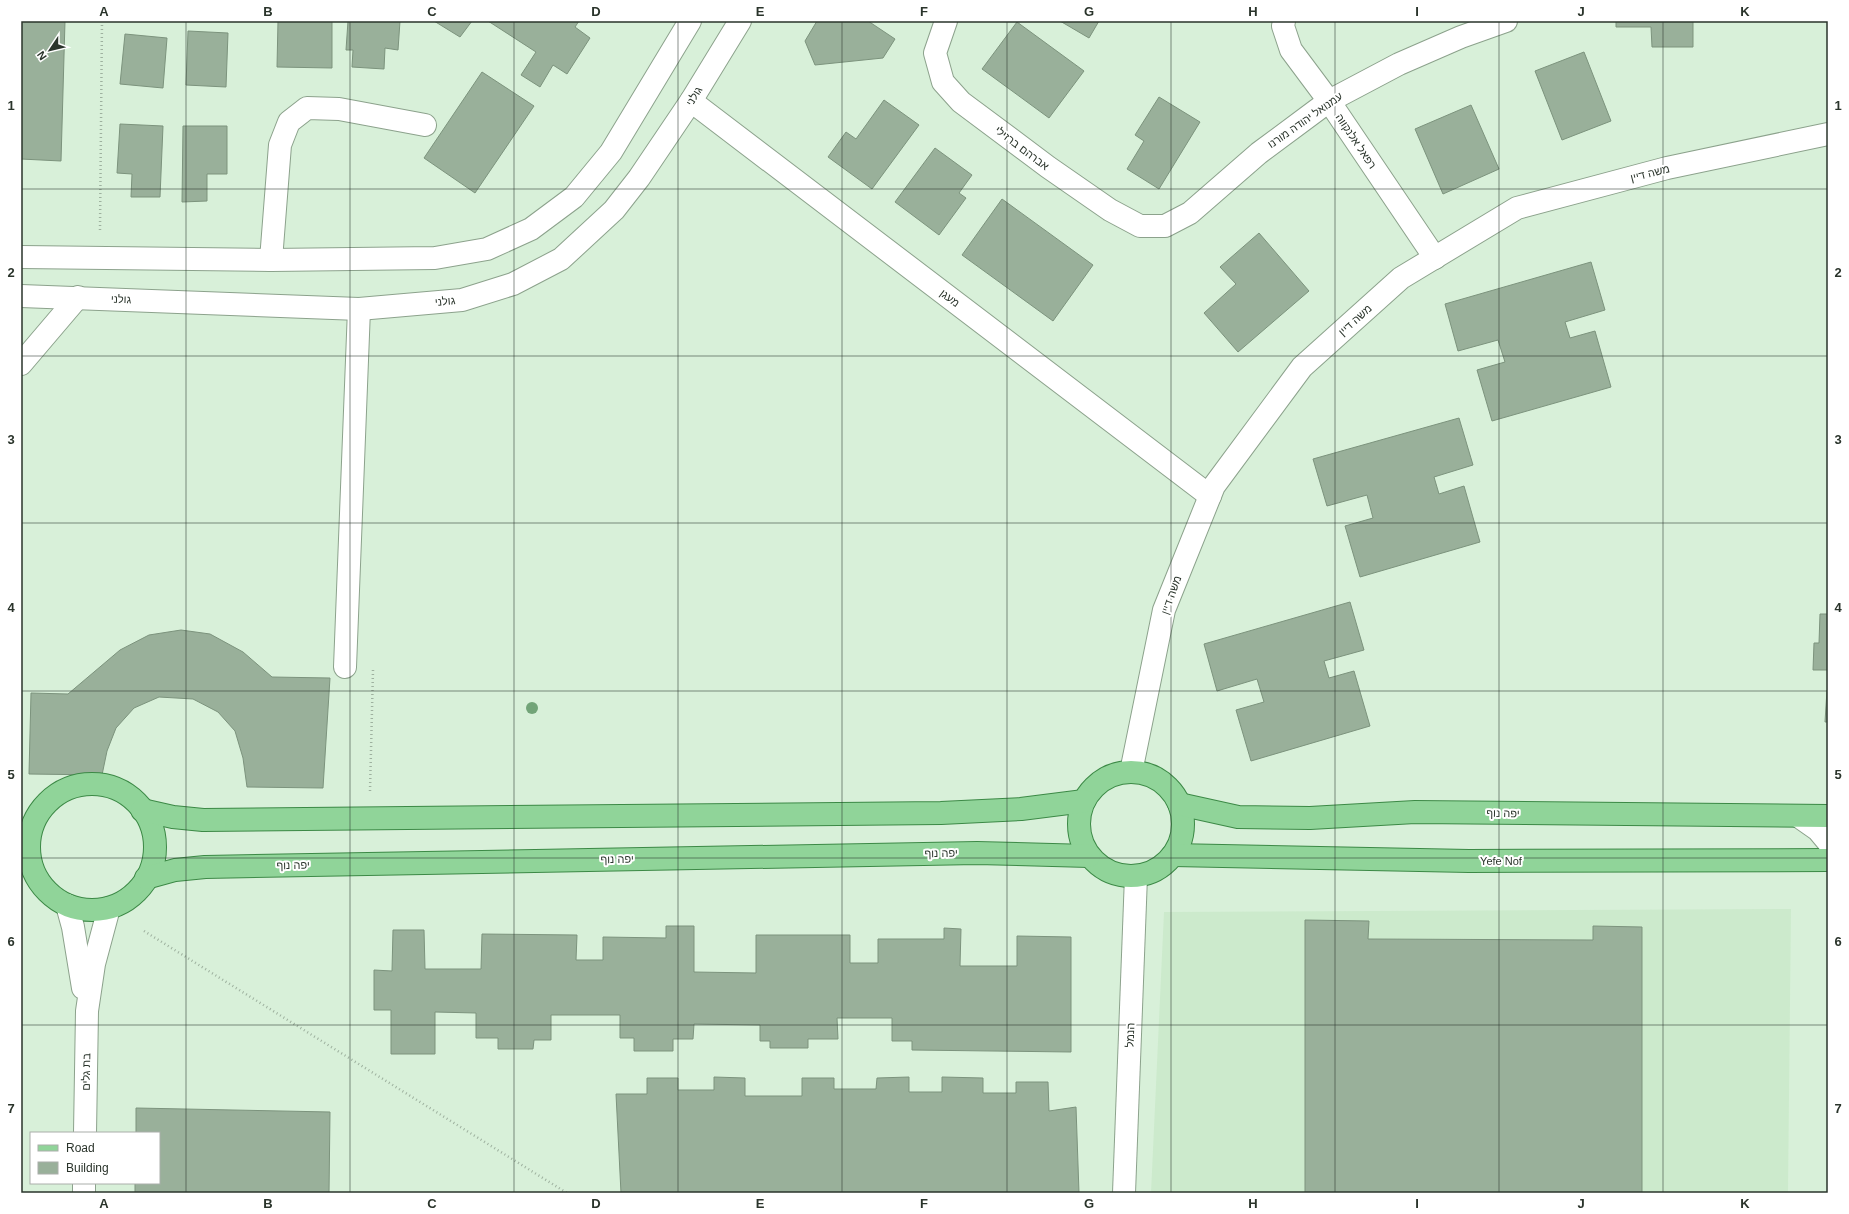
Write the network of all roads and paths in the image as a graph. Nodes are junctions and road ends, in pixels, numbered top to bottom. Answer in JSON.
{"nodes":[{"id":1,"x":102,"y":21,"type":"edge"},
{"id":2,"x":740,"y":21,"type":"edge"},
{"id":3,"x":946,"y":21,"type":"edge"},
{"id":4,"x":1284,"y":21,"type":"edge"},
{"id":5,"x":1506,"y":21,"type":"edge"},
{"id":6,"x":686,"y":22,"type":"edge"},
{"id":7,"x":691,"y":101,"type":"junction"},
{"id":8,"x":1329,"y":101,"type":"junction"},
{"id":9,"x":425,"y":125,"type":"dead end"},
{"id":10,"x":1828,"y":134,"type":"edge"},
{"id":11,"x":1165,"y":226,"type":"joint"},
{"id":12,"x":21,"y":257,"type":"edge"},
{"id":13,"x":100,"y":258,"type":"junction"},
{"id":14,"x":1435,"y":258,"type":"junction"},
{"id":15,"x":271,"y":260,"type":"junction"},
{"id":16,"x":21,"y":296,"type":"edge"},
{"id":17,"x":78,"y":297,"type":"junction"},
{"id":18,"x":359,"y":309,"type":"junction"},
{"id":19,"x":21,"y":364,"type":"edge"},
{"id":20,"x":1210,"y":496,"type":"junction"},
{"id":21,"x":345,"y":667,"type":"joint"},
{"id":22,"x":1131,"y":772,"type":"junction"},
{"id":23,"x":1084,"y":801,"type":"junction"},
{"id":24,"x":1179,"y":804,"type":"junction"},
{"id":25,"x":142,"y":810,"type":"junction"},
{"id":26,"x":1798,"y":816,"type":"junction"},
{"id":27,"x":1828,"y":816,"type":"edge"},
{"id":28,"x":29,"y":817,"type":"edge"},
{"id":29,"x":369,"y":818,"type":"junction"},
{"id":30,"x":1828,"y":842,"type":"edge"},
{"id":31,"x":1173,"y":855,"type":"junction"},
{"id":32,"x":1090,"y":856,"type":"junction"},
{"id":33,"x":1828,"y":860,"type":"edge"},
{"id":34,"x":29,"y":875,"type":"edge"},
{"id":35,"x":1136,"y":876,"type":"junction"},
{"id":36,"x":146,"y":878,"type":"junction"},
{"id":37,"x":67,"y":906,"type":"junction"},
{"id":38,"x":109,"y":908,"type":"junction"},
{"id":39,"x":144,"y":931,"type":"dead end"},
{"id":40,"x":87,"y":1011,"type":"junction"},
{"id":41,"x":85,"y":1132,"type":"edge"},
{"id":42,"x":567,"y":1193,"type":"edge"},
{"id":43,"x":1124,"y":1193,"type":"edge"}],
"edges":[{"from":1,"to":13,"type":"path"},
{"from":2,"to":7,"type":"street","name":"גולני"},
{"from":3,"to":11,"type":"street","name":"אברהם ברזילי"},
{"from":4,"to":8,"type":"street","name":"רפאל אלנקווה"},
{"from":5,"to":8,"type":"street","name":"עמנואל יהודה מורנו"},
{"from":6,"to":15,"type":"street"},
{"from":7,"to":18,"type":"street","name":"גולני"},
{"from":7,"to":20,"type":"street","name":"מעגן"},
{"from":8,"to":11,"type":"street","name":"עמנואל יהודה מורנו"},
{"from":8,"to":14,"type":"street","name":"רפאל אלנקווה"},
{"from":9,"to":15,"type":"street"},
{"from":10,"to":14,"type":"street","name":"משה דיין"},
{"from":12,"to":13,"type":"street"},
{"from":13,"to":15,"type":"street"},
{"from":14,"to":20,"type":"street","name":"משה דיין"},
{"from":16,"to":17,"type":"street","name":"גולני"},
{"from":17,"to":18,"type":"street","name":"גולני"},
{"from":17,"to":19,"type":"street"},
{"from":18,"to":21,"type":"street"},
{"from":20,"to":22,"type":"street","name":"משה דיין"},
{"from":21,"to":29,"type":"path"},
{"from":22,"to":23,"type":"main road"},
{"from":22,"to":24,"type":"main road"},
{"from":23,"to":29,"type":"main road"},
{"from":23,"to":32,"type":"main road"},
{"from":24,"to":26,"type":"main road","name":"יפה נוף"},
{"from":24,"to":31,"type":"main road"},
{"from":25,"to":28,"type":"main road"},
{"from":25,"to":29,"type":"main road"},
{"from":25,"to":36,"type":"main road"},
{"from":26,"to":27,"type":"main road","name":"יפה נוף"},
{"from":26,"to":30,"type":"street"},
{"from":28,"to":34,"type":"main road"},
{"from":31,"to":33,"type":"main road","name":"Yefe Nof"},
{"from":31,"to":35,"type":"main road"},
{"from":32,"to":35,"type":"main road"},
{"from":32,"to":36,"type":"main road","name":"יפה נוף"},
{"from":34,"to":37,"type":"main road"},
{"from":35,"to":43,"type":"street","name":"הנמל"},
{"from":36,"to":38,"type":"main road"},
{"from":37,"to":38,"type":"main road"},
{"from":37,"to":40,"type":"street","name":"בת גלים"},
{"from":38,"to":40,"type":"street","name":"בת גלים"},
{"from":39,"to":42,"type":"path"},
{"from":40,"to":41,"type":"street","name":"בת גלים"}]}
